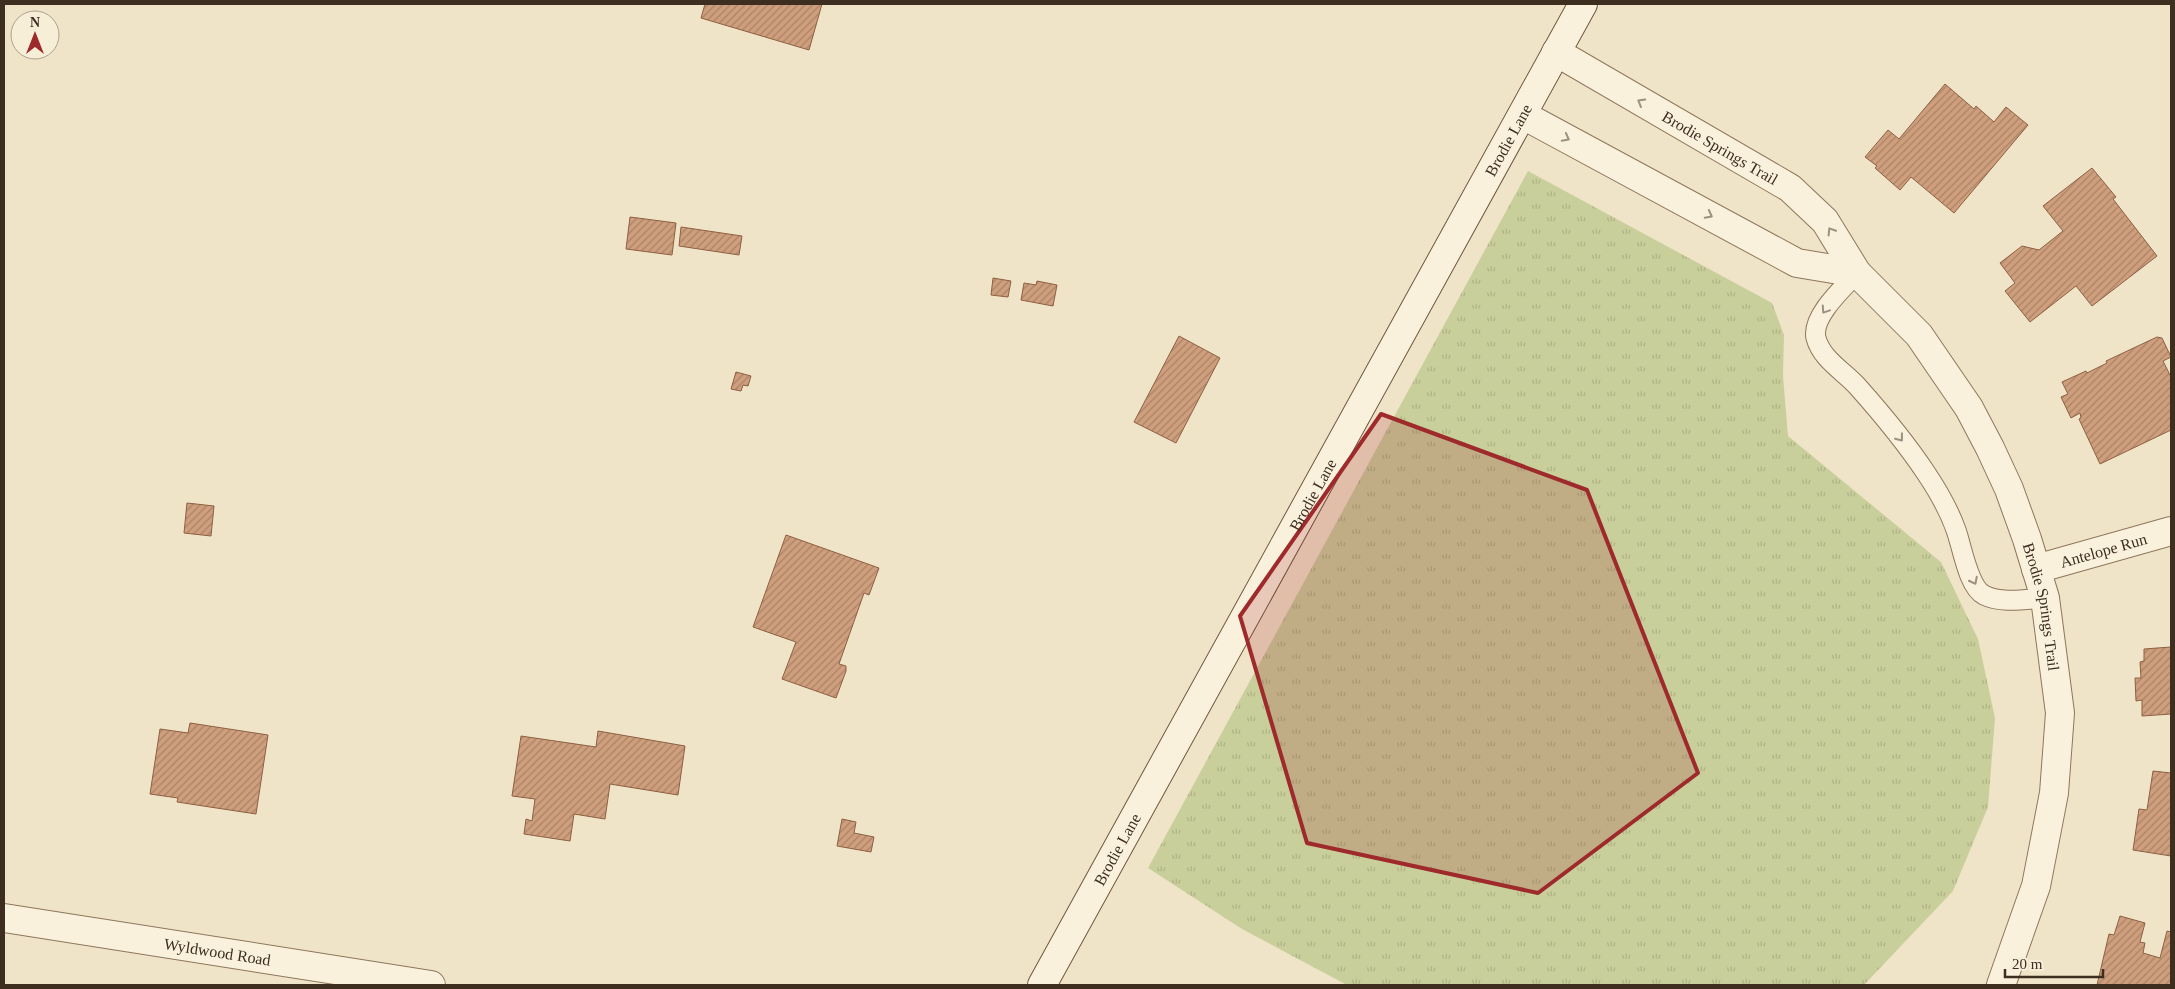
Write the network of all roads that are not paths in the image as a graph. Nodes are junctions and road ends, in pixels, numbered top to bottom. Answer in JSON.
{"nodes":[{"id":1,"x":1583,"y":4,"type":"edge"},
{"id":2,"x":1556,"y":52,"type":"junction"},
{"id":3,"x":1523,"y":115,"type":"junction"},
{"id":4,"x":1856,"y":273,"type":"junction"},
{"id":5,"x":2171,"y":531,"type":"edge"},
{"id":6,"x":2036,"y":569,"type":"junction"},
{"id":7,"x":2045,"y":598,"type":"junction"},
{"id":8,"x":4,"y":918,"type":"edge"},
{"id":9,"x":430,"y":985,"type":"edge"},
{"id":10,"x":1042,"y":985,"type":"edge"},
{"id":11,"x":2001,"y":985,"type":"edge"}],
"edges":[{"from":1,"to":2,"type":"street","name":"Brodie Lane"},
{"from":2,"to":3,"type":"street","name":"Brodie Lane"},
{"from":4,"to":2,"type":"street","name":"Brodie Springs Trail","one_way":true},
{"from":3,"to":4,"type":"street","one_way":true},
{"from":3,"to":10,"type":"street","name":"Brodie Lane"},
{"from":4,"to":6,"type":"street","name":"Brodie Springs Trail"},
{"from":4,"to":7,"type":"lane","one_way":true},
{"from":5,"to":6,"type":"street","name":"Antelope Run"},
{"from":6,"to":7,"type":"street","name":"Brodie Springs Trail"},
{"from":7,"to":11,"type":"street","name":"Brodie Springs Trail"},
{"from":8,"to":9,"type":"street","name":"Wyldwood Road"}]}
